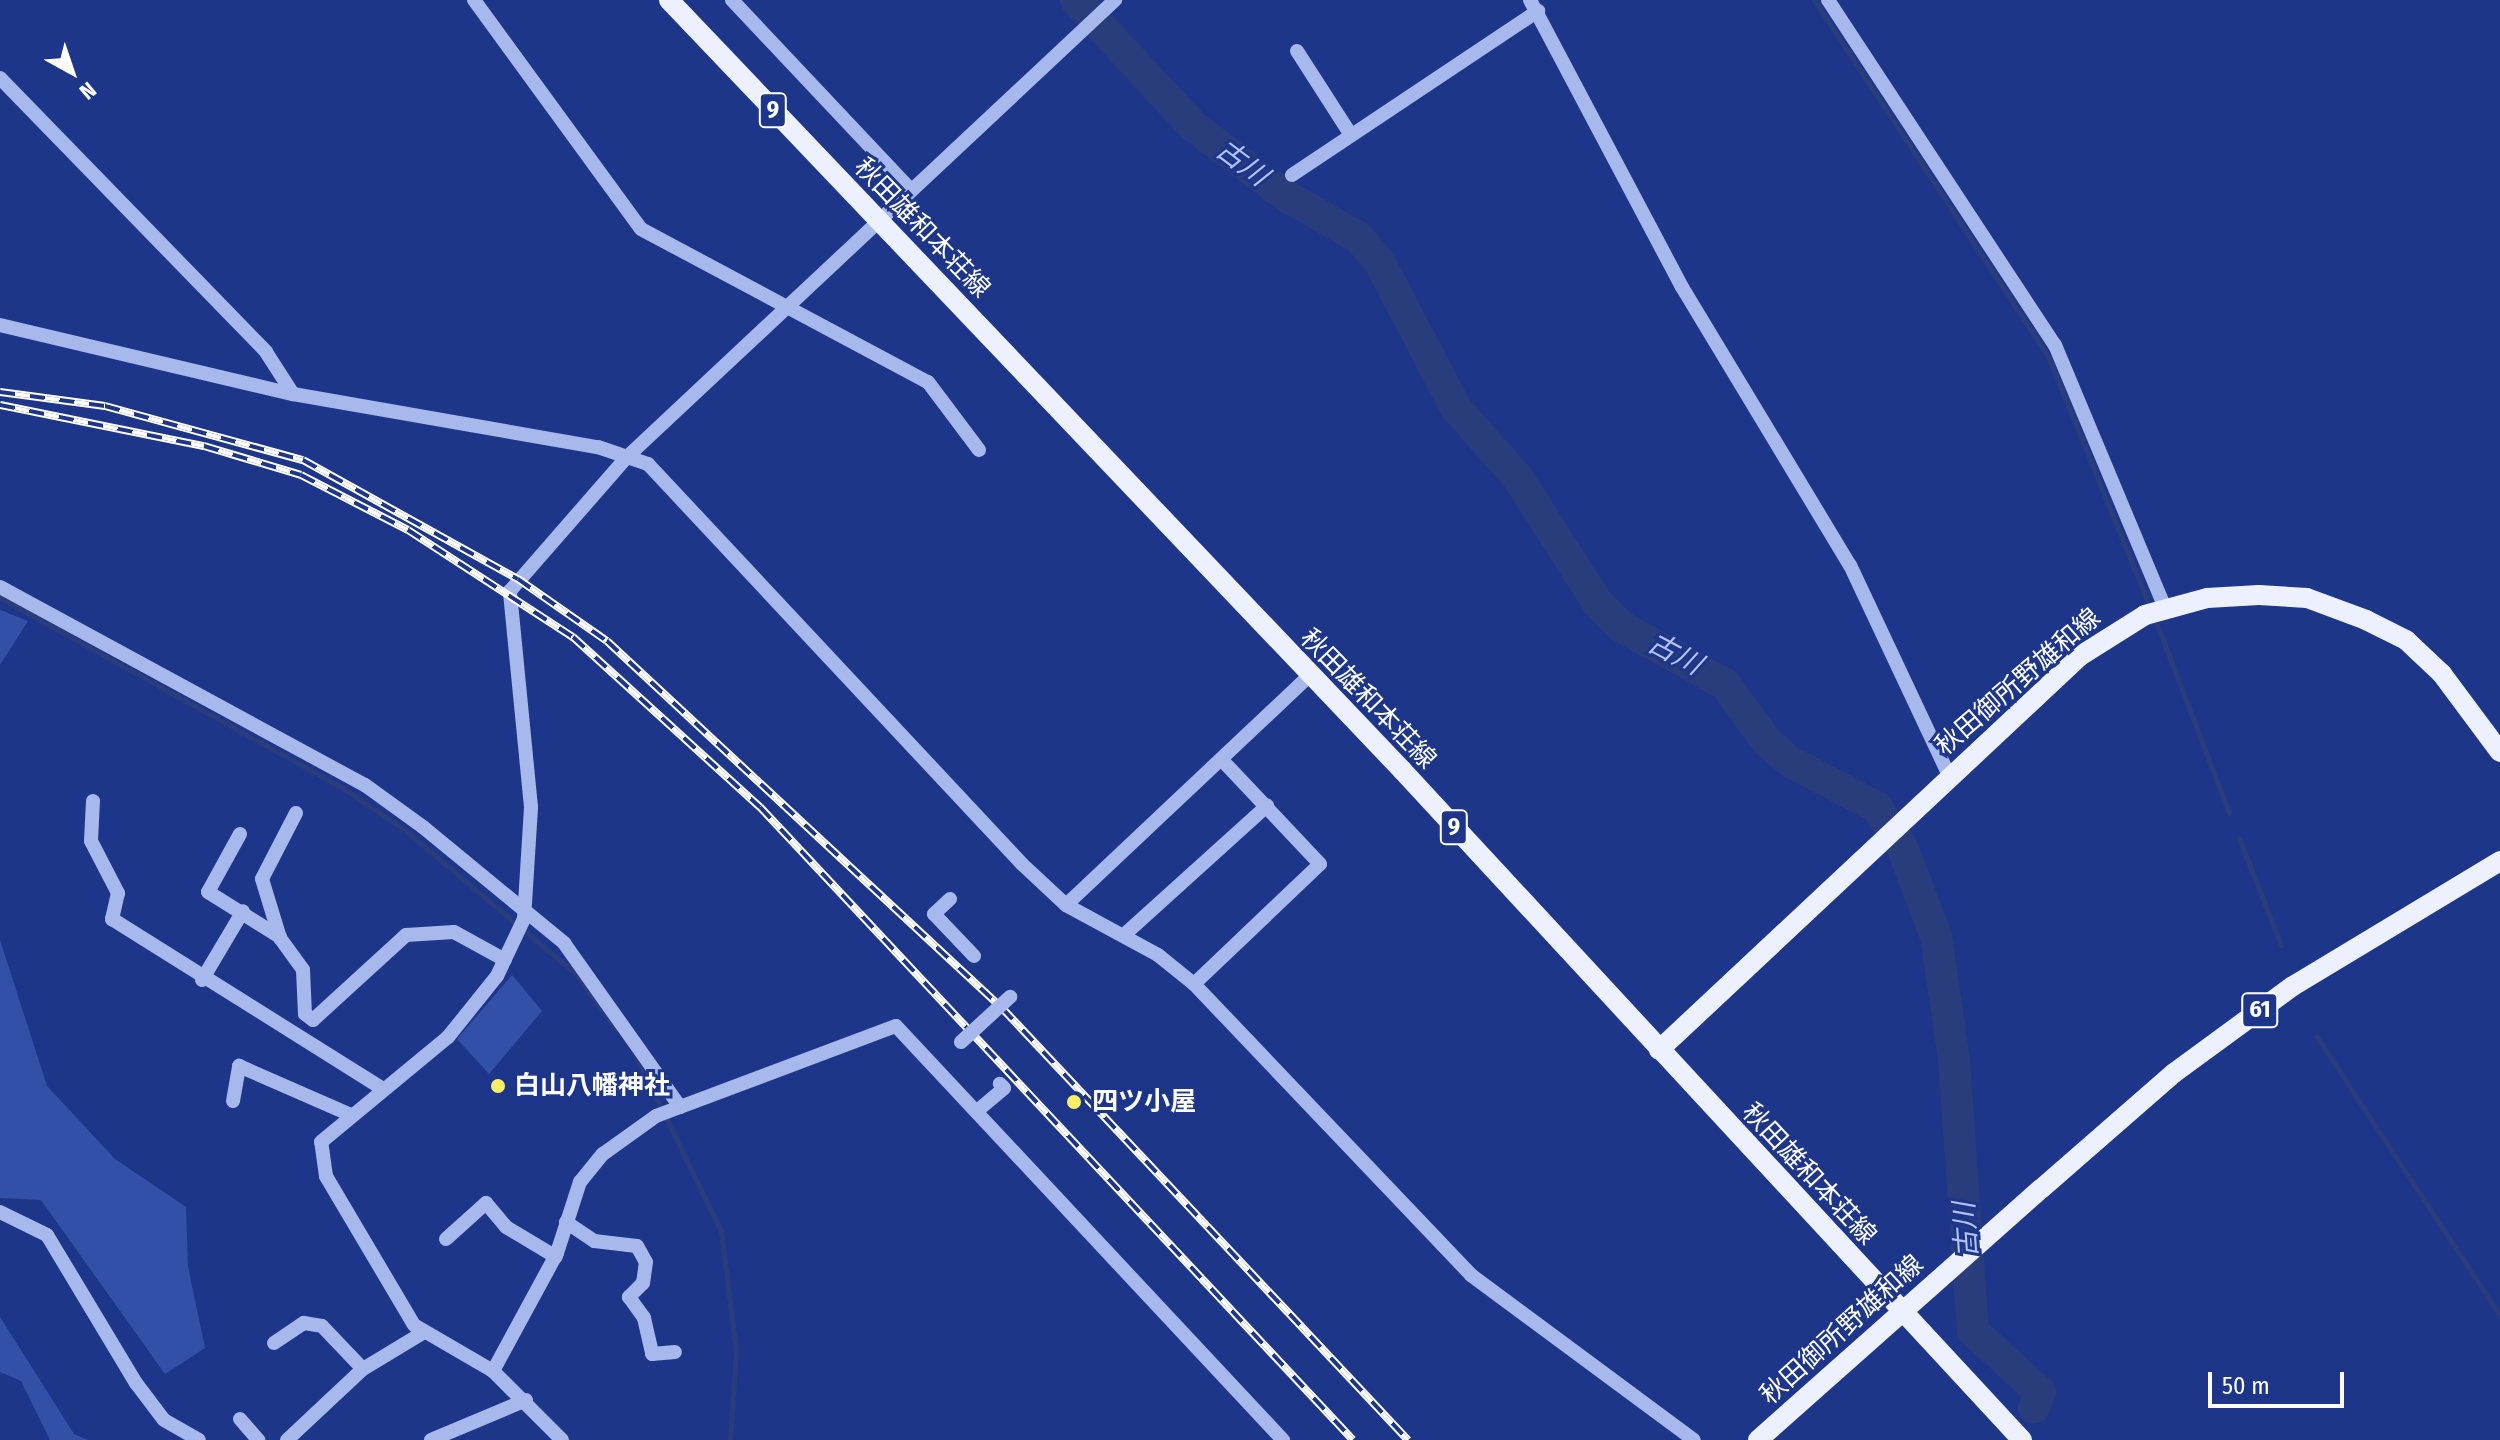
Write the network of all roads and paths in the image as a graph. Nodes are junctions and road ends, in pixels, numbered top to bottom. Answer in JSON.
{"nodes":[{"id":1,"x":474,"y":0,"type":"edge"},
{"id":2,"x":669,"y":0,"type":"edge"},
{"id":3,"x":732,"y":0,"type":"edge"},
{"id":4,"x":1115,"y":0,"type":"edge"},
{"id":5,"x":1828,"y":0,"type":"edge"},
{"id":6,"x":1534,"y":6,"type":"edge"},
{"id":7,"x":1297,"y":51,"type":"dead end"},
{"id":8,"x":0,"y":78,"type":"edge"},
{"id":9,"x":1351,"y":135,"type":"junction"},
{"id":10,"x":1292,"y":175,"type":"dead end"},
{"id":11,"x":910,"y":189,"type":"junction"},
{"id":12,"x":878,"y":220,"type":"junction"},
{"id":13,"x":783,"y":307,"type":"junction"},
{"id":14,"x":0,"y":325,"type":"edge"},
{"id":15,"x":293,"y":394,"type":"junction"},
{"id":16,"x":979,"y":450,"type":"dead end"},
{"id":17,"x":627,"y":457,"type":"junction"},
{"id":18,"x":0,"y":587,"type":"edge"},
{"id":19,"x":2157,"y":611,"type":"junction"},
{"id":20,"x":1309,"y":676,"type":"junction"},
{"id":21,"x":2500,"y":752,"type":"edge"},
{"id":22,"x":1221,"y":759,"type":"junction"},
{"id":23,"x":1949,"y":775,"type":"junction"},
{"id":24,"x":93,"y":801,"type":"dead end"},
{"id":25,"x":1267,"y":806,"type":"junction"},
{"id":26,"x":296,"y":813,"type":"dead end"},
{"id":27,"x":240,"y":834,"type":"dead end"},
{"id":28,"x":2500,"y":861,"type":"edge"},
{"id":29,"x":950,"y":899,"type":"dead end"},
{"id":30,"x":1066,"y":905,"type":"junction"},
{"id":31,"x":243,"y":911,"type":"junction"},
{"id":32,"x":525,"y":916,"type":"junction"},
{"id":33,"x":1124,"y":935,"type":"junction"},
{"id":34,"x":280,"y":938,"type":"junction"},
{"id":35,"x":974,"y":956,"type":"dead end"},
{"id":36,"x":505,"y":960,"type":"junction"},
{"id":37,"x":202,"y":980,"type":"junction"},
{"id":38,"x":1194,"y":984,"type":"junction"},
{"id":39,"x":1010,"y":997,"type":"dead end"},
{"id":40,"x":313,"y":1020,"type":"junction"},
{"id":41,"x":961,"y":1042,"type":"dead end"},
{"id":42,"x":304,"y":1044,"type":"junction"},
{"id":43,"x":1659,"y":1050,"type":"junction"},
{"id":44,"x":1000,"y":1084,"type":"dead end"},
{"id":45,"x":383,"y":1089,"type":"junction"},
{"id":46,"x":233,"y":1101,"type":"dead end"},
{"id":47,"x":671,"y":1110,"type":"junction"},
{"id":48,"x":977,"y":1111,"type":"junction"},
{"id":49,"x":349,"y":1114,"type":"junction"},
{"id":50,"x":0,"y":1212,"type":"edge"},
{"id":51,"x":566,"y":1222,"type":"junction"},
{"id":52,"x":446,"y":1239,"type":"dead end"},
{"id":53,"x":556,"y":1257,"type":"junction"},
{"id":54,"x":424,"y":1332,"type":"junction"},
{"id":55,"x":274,"y":1343,"type":"dead end"},
{"id":56,"x":675,"y":1352,"type":"dead end"},
{"id":57,"x":363,"y":1369,"type":"junction"},
{"id":58,"x":493,"y":1371,"type":"junction"},
{"id":59,"x":526,"y":1400,"type":"junction"},
{"id":60,"x":240,"y":1419,"type":"dead end"},
{"id":61,"x":199,"y":1440,"type":"edge"},
{"id":62,"x":258,"y":1440,"type":"edge"},
{"id":63,"x":287,"y":1440,"type":"edge"},
{"id":64,"x":431,"y":1440,"type":"edge"},
{"id":65,"x":562,"y":1440,"type":"edge"},
{"id":66,"x":1283,"y":1440,"type":"edge"},
{"id":67,"x":1694,"y":1440,"type":"edge"},
{"id":68,"x":1758,"y":1440,"type":"edge"},
{"id":69,"x":2022,"y":1440,"type":"edge"}],
"edges":[{"from":1,"to":13,"type":"street"},
{"from":2,"to":12,"type":"main road","name":"秋田雄和本荘線","number":"9"},
{"from":3,"to":11,"type":"street"},
{"from":4,"to":11,"type":"street"},
{"from":5,"to":19,"type":"street"},
{"from":6,"to":9,"type":"street"},
{"from":6,"to":23,"type":"street"},
{"from":7,"to":9,"type":"street"},
{"from":8,"to":15,"type":"street"},
{"from":9,"to":10,"type":"street"},
{"from":11,"to":12,"type":"street"},
{"from":12,"to":13,"type":"street"},
{"from":12,"to":20,"type":"main road","name":"秋田雄和本荘線","number":"9"},
{"from":13,"to":16,"type":"street"},
{"from":13,"to":17,"type":"street"},
{"from":14,"to":15,"type":"street"},
{"from":15,"to":17,"type":"street"},
{"from":17,"to":30,"type":"street"},
{"from":17,"to":32,"type":"street"},
{"from":18,"to":32,"type":"street"},
{"from":19,"to":21,"type":"main road","name":"秋田御所野雄和線"},
{"from":19,"to":23,"type":"main road","name":"秋田御所野雄和線"},
{"from":20,"to":22,"type":"street"},
{"from":20,"to":43,"type":"main road","name":"秋田雄和本荘線","number":"9"},
{"from":22,"to":25,"type":"street"},
{"from":22,"to":30,"type":"street"},
{"from":23,"to":43,"type":"main road","name":"秋田御所野雄和線"},
{"from":24,"to":37,"type":"street"},
{"from":25,"to":33,"type":"street"},
{"from":25,"to":38,"type":"street"},
{"from":26,"to":34,"type":"street"},
{"from":27,"to":31,"type":"street"},
{"from":28,"to":68,"type":"main road","name":"秋田御所野雄和線","number":"61","bridge":true},
{"from":29,"to":35,"type":"street"},
{"from":30,"to":33,"type":"street"},
{"from":31,"to":34,"type":"street"},
{"from":31,"to":37,"type":"street"},
{"from":32,"to":36,"type":"street"},
{"from":32,"to":47,"type":"street"},
{"from":33,"to":38,"type":"street"},
{"from":34,"to":40,"type":"street"},
{"from":36,"to":40,"type":"street"},
{"from":36,"to":45,"type":"street"},
{"from":37,"to":42,"type":"street"},
{"from":38,"to":67,"type":"street"},
{"from":39,"to":41,"type":"street","bridge":true},
{"from":40,"to":42,"type":"street"},
{"from":42,"to":45,"type":"street"},
{"from":43,"to":69,"type":"main road","name":"秋田雄和本荘線","number":"9"},
{"from":44,"to":48,"type":"street"},
{"from":45,"to":49,"type":"street"},
{"from":46,"to":49,"type":"street"},
{"from":47,"to":48,"type":"street"},
{"from":47,"to":51,"type":"street"},
{"from":48,"to":66,"type":"street"},
{"from":49,"to":54,"type":"street"},
{"from":50,"to":61,"type":"street"},
{"from":51,"to":53,"type":"street"},
{"from":51,"to":56,"type":"street"},
{"from":52,"to":53,"type":"street"},
{"from":53,"to":58,"type":"street"},
{"from":54,"to":57,"type":"street"},
{"from":54,"to":58,"type":"street"},
{"from":55,"to":57,"type":"street"},
{"from":57,"to":63,"type":"street"},
{"from":58,"to":59,"type":"street"},
{"from":59,"to":64,"type":"street"},
{"from":59,"to":65,"type":"street"},
{"from":60,"to":62,"type":"street"}]}
